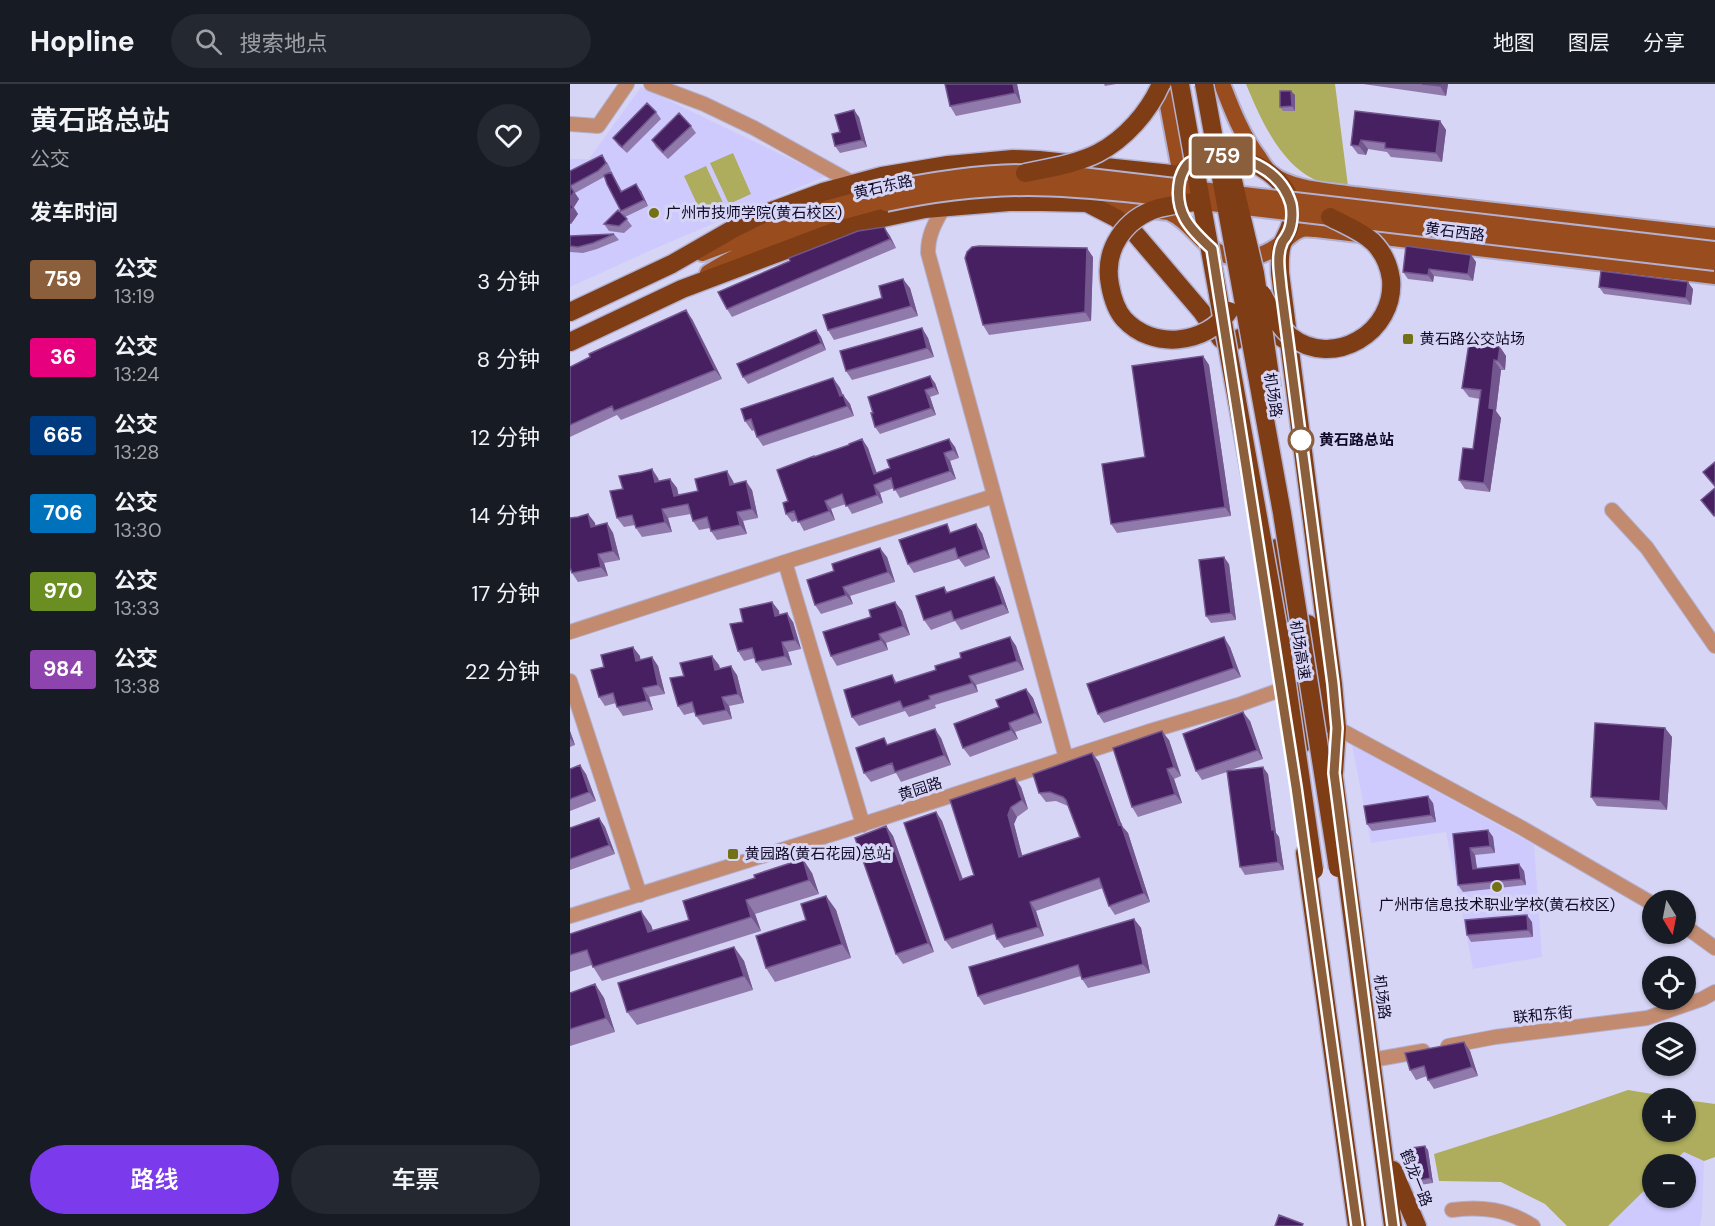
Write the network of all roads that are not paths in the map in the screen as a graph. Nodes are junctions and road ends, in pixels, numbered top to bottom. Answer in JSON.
{"nodes":[{"id":1,"x":627,"y":84,"type":"edge"},
{"id":2,"x":651,"y":84,"type":"edge"},
{"id":3,"x":1162,"y":84,"type":"edge"},
{"id":4,"x":1180,"y":84,"type":"edge"},
{"id":5,"x":1186,"y":84,"type":"edge"},
{"id":6,"x":1206,"y":84,"type":"edge"},
{"id":7,"x":1222,"y":84,"type":"edge"},
{"id":8,"x":570,"y":124,"type":"edge"},
{"id":9,"x":1084,"y":165,"type":"junction"},
{"id":10,"x":1145,"y":171,"type":"junction"},
{"id":11,"x":1269,"y":172,"type":"junction"},
{"id":12,"x":1025,"y":173,"type":"junction"},
{"id":13,"x":1181,"y":175,"type":"junction"},
{"id":14,"x":853,"y":183,"type":"junction"},
{"id":15,"x":1197,"y":196,"type":"junction"},
{"id":16,"x":1366,"y":196,"type":"junction"},
{"id":17,"x":884,"y":197,"type":"junction"},
{"id":18,"x":1087,"y":203,"type":"junction"},
{"id":19,"x":944,"y":207,"type":"junction"},
{"id":20,"x":1139,"y":208,"type":"junction"},
{"id":21,"x":1330,"y":217,"type":"junction"},
{"id":22,"x":1191,"y":227,"type":"junction"},
{"id":23,"x":1360,"y":234,"type":"junction"},
{"id":24,"x":1715,"y":236,"type":"edge"},
{"id":25,"x":1282,"y":243,"type":"junction"},
{"id":26,"x":1212,"y":249,"type":"junction"},
{"id":27,"x":1715,"y":250,"type":"edge"},
{"id":28,"x":1715,"y":262,"type":"edge"},
{"id":29,"x":672,"y":264,"type":"junction"},
{"id":30,"x":1255,"y":273,"type":"junction"},
{"id":31,"x":1715,"y":276,"type":"edge"},
{"id":32,"x":1237,"y":280,"type":"junction"},
{"id":33,"x":682,"y":289,"type":"junction"},
{"id":34,"x":570,"y":312,"type":"edge"},
{"id":35,"x":570,"y":342,"type":"edge"},
{"id":36,"x":1288,"y":342,"type":"junction"},
{"id":37,"x":1229,"y":350,"type":"junction"},
{"id":38,"x":994,"y":496,"type":"junction"},
{"id":39,"x":1612,"y":510,"type":"dead end"},
{"id":40,"x":1286,"y":547,"type":"junction"},
{"id":41,"x":784,"y":562,"type":"junction"},
{"id":42,"x":570,"y":633,"type":"edge"},
{"id":43,"x":1715,"y":646,"type":"edge"},
{"id":44,"x":570,"y":681,"type":"edge"},
{"id":45,"x":1280,"y":690,"type":"junction"},
{"id":46,"x":1337,"y":728,"type":"junction"},
{"id":47,"x":1066,"y":758,"type":"junction"},
{"id":48,"x":1334,"y":773,"type":"junction"},
{"id":49,"x":1296,"y":787,"type":"junction"},
{"id":50,"x":863,"y":825,"type":"junction"},
{"id":51,"x":640,"y":895,"type":"junction"},
{"id":52,"x":1642,"y":898,"type":"edge"},
{"id":53,"x":570,"y":916,"type":"edge"},
{"id":54,"x":1696,"y":934,"type":"edge"},
{"id":55,"x":1715,"y":948,"type":"edge"},
{"id":56,"x":1715,"y":992,"type":"edge"},
{"id":57,"x":1372,"y":1060,"type":"junction"},
{"id":58,"x":1382,"y":1143,"type":"junction"},
{"id":59,"x":1452,"y":1210,"type":"dead end"},
{"id":60,"x":1357,"y":1226,"type":"edge"},
{"id":61,"x":1362,"y":1226,"type":"edge"},
{"id":62,"x":1385,"y":1226,"type":"edge"},
{"id":63,"x":1393,"y":1226,"type":"edge"},
{"id":64,"x":1417,"y":1226,"type":"edge"},
{"id":65,"x":1533,"y":1226,"type":"edge"}],
"edges":[{"from":1,"to":8,"type":"street"},
{"from":2,"to":14,"type":"street"},
{"from":3,"to":12,"type":"highway","bridge":true},
{"from":3,"to":13,"type":"main road"},
{"from":4,"to":61,"type":"highway","name":"机场高速","bridge":true},
{"from":5,"to":32,"type":"highway","name":"机场路","bridge":true},
{"from":6,"to":30,"type":"highway","name":"机场路","bridge":true},
{"from":6,"to":62,"type":"highway","name":"机场高速","bridge":true},
{"from":7,"to":11,"type":"main road"},
{"from":9,"to":10,"type":"highway"},
{"from":9,"to":14,"type":"highway"},
{"from":9,"to":18,"type":"highway"},
{"from":10,"to":13,"type":"highway"},
{"from":10,"to":20,"type":"highway"},
{"from":11,"to":13,"type":"highway"},
{"from":11,"to":16,"type":"main road"},
{"from":11,"to":25,"type":"highway"},
{"from":12,"to":15,"type":"main road","name":"黄石东路","bridge":true},
{"from":12,"to":17,"type":"main road","name":"黄石东路","bridge":true},
{"from":13,"to":22,"type":"main road"},
{"from":14,"to":29,"type":"highway"},
{"from":15,"to":17,"type":"main road","name":"黄石东路","bridge":true},
{"from":15,"to":21,"type":"main road","name":"黄石西路","bridge":true},
{"from":15,"to":27,"type":"main road","name":"黄石西路","bridge":true},
{"from":15,"to":32,"type":"highway","bridge":true},
{"from":16,"to":23,"type":"main road"},
{"from":16,"to":24,"type":"main road"},
{"from":17,"to":29,"type":"main road","name":"黄石东路"},
{"from":17,"to":33,"type":"main road","name":"黄石东路"},
{"from":18,"to":19,"type":"highway"},
{"from":18,"to":20,"type":"main road"},
{"from":18,"to":37,"type":"highway"},
{"from":19,"to":33,"type":"highway"},
{"from":19,"to":38,"type":"street"},
{"from":20,"to":22,"type":"main road"},
{"from":21,"to":28,"type":"main road","name":"黄石西路","bridge":true},
{"from":21,"to":30,"type":"highway","bridge":true},
{"from":22,"to":26,"type":"main road"},
{"from":23,"to":25,"type":"main road"},
{"from":23,"to":31,"type":"main road"},
{"from":25,"to":26,"type":"main road"},
{"from":25,"to":36,"type":"highway","name":"机场路"},
{"from":26,"to":37,"type":"main road"},
{"from":29,"to":34,"type":"highway","name":"黄石东路"},
{"from":30,"to":40,"type":"highway","name":"机场路","bridge":true},
{"from":32,"to":40,"type":"highway","name":"机场路","bridge":true},
{"from":33,"to":35,"type":"highway","name":"黄石东路"},
{"from":36,"to":37,"type":"highway"},
{"from":36,"to":46,"type":"highway","name":"机场路"},
{"from":37,"to":45,"type":"highway","name":"机场路"},
{"from":38,"to":41,"type":"street"},
{"from":38,"to":47,"type":"street"},
{"from":39,"to":43,"type":"street"},
{"from":40,"to":48,"type":"highway","name":"机场路"},
{"from":40,"to":49,"type":"highway","name":"机场路"},
{"from":41,"to":42,"type":"street"},
{"from":41,"to":50,"type":"street"},
{"from":44,"to":51,"type":"street"},
{"from":45,"to":47,"type":"street","name":"黄园路"},
{"from":45,"to":49,"type":"highway","name":"机场路"},
{"from":46,"to":48,"type":"highway","name":"机场路"},
{"from":46,"to":52,"type":"street"},
{"from":47,"to":50,"type":"street","name":"黄园路"},
{"from":48,"to":57,"type":"highway","name":"机场路"},
{"from":49,"to":60,"type":"highway","name":"机场路"},
{"from":50,"to":51,"type":"street","name":"黄园路"},
{"from":51,"to":53,"type":"street","name":"黄园路"},
{"from":54,"to":55,"type":"street"},
{"from":56,"to":57,"type":"street","name":"联和东街"},
{"from":57,"to":58,"type":"highway","name":"机场路"},
{"from":58,"to":63,"type":"highway","name":"机场路"},
{"from":58,"to":64,"type":"highway","name":"鹤龙一路"},
{"from":59,"to":65,"type":"street"}]}
